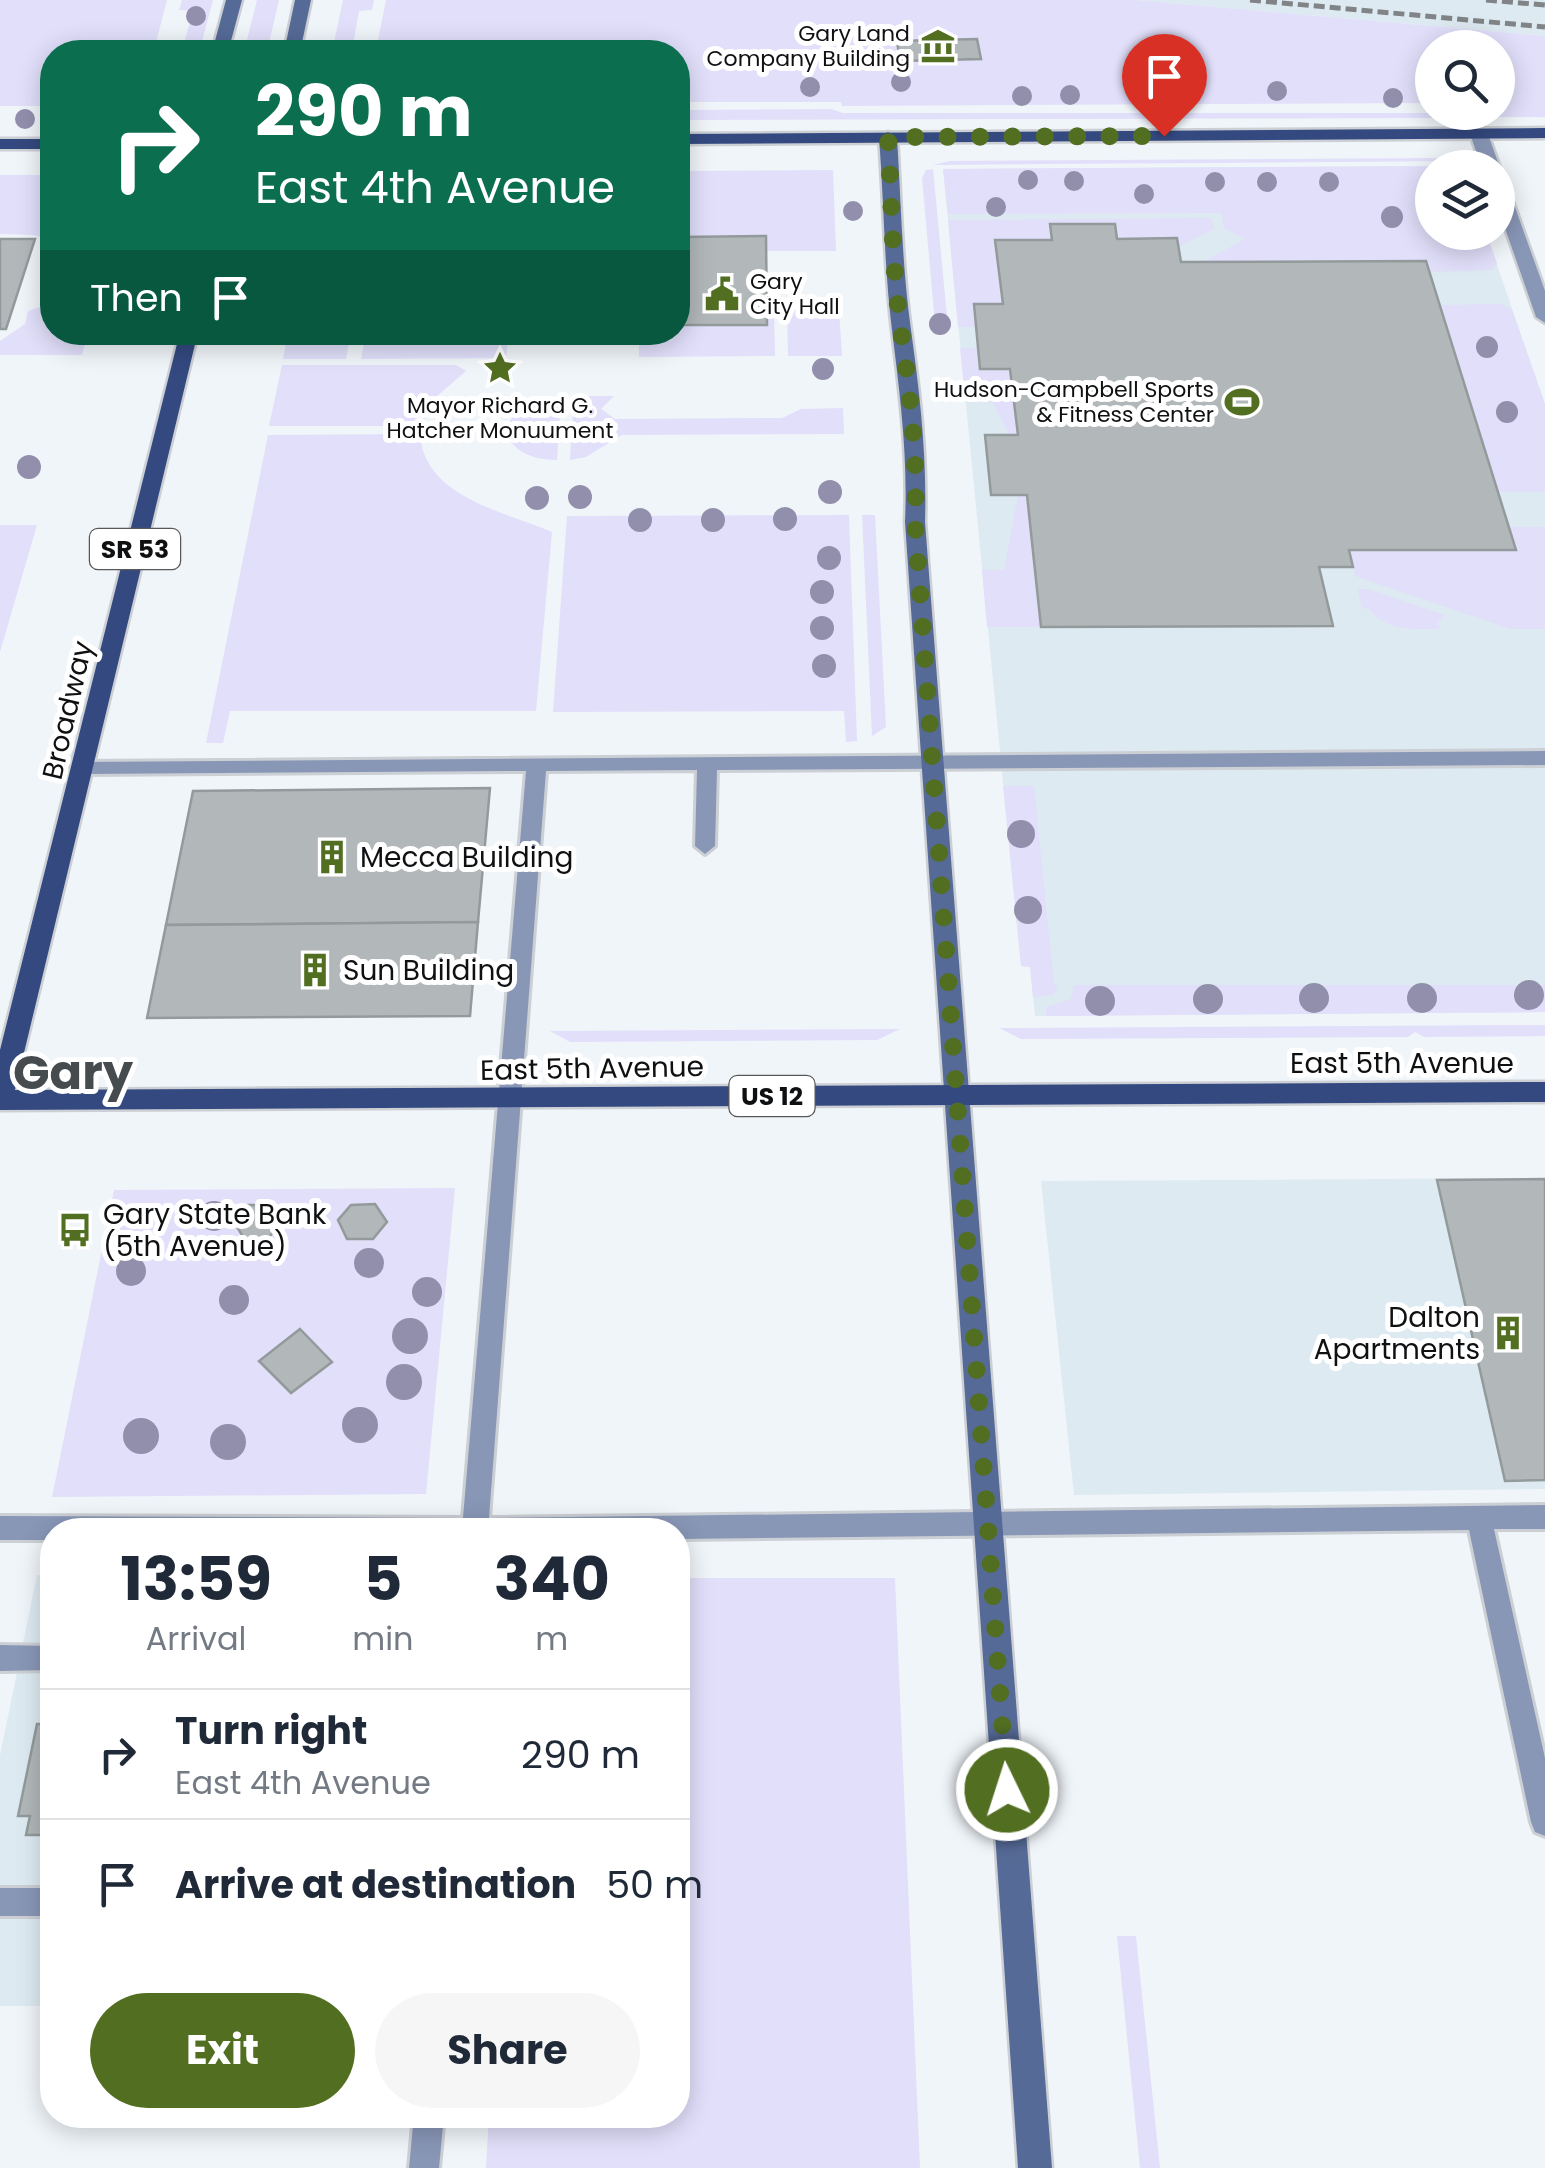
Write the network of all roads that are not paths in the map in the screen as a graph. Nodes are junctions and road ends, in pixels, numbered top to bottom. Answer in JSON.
{"nodes":[{"id":1,"x":234,"y":0,"type":"edge"},
{"id":2,"x":303,"y":0,"type":"edge"},
{"id":3,"x":223,"y":40,"type":"edge"},
{"id":4,"x":295,"y":40,"type":"edge"},
{"id":5,"x":1479,"y":134,"type":"junction"},
{"id":6,"x":1545,"y":134,"type":"edge"},
{"id":7,"x":888,"y":137,"type":"junction"},
{"id":8,"x":690,"y":138,"type":"edge"},
{"id":9,"x":0,"y":144,"type":"edge"},
{"id":10,"x":40,"y":144,"type":"edge"},
{"id":11,"x":1485,"y":150,"type":"edge"},
{"id":12,"x":1515,"y":233,"type":"edge"},
{"id":13,"x":1545,"y":317,"type":"edge"},
{"id":14,"x":186,"y":345,"type":"edge"},
{"id":15,"x":1545,"y":758,"type":"edge"},
{"id":16,"x":932,"y":761,"type":"junction"},
{"id":17,"x":706,"y":762,"type":"junction"},
{"id":18,"x":536,"y":764,"type":"junction"},
{"id":19,"x":84,"y":767,"type":"junction"},
{"id":20,"x":704,"y":846,"type":"dead end"},
{"id":21,"x":1545,"y":1092,"type":"edge"},
{"id":22,"x":955,"y":1094,"type":"junction"},
{"id":23,"x":0,"y":1100,"type":"edge"},
{"id":24,"x":509,"y":1100,"type":"junction"},
{"id":25,"x":1545,"y":1517,"type":"edge"},
{"id":26,"x":476,"y":1518,"type":"edge"},
{"id":27,"x":1479,"y":1518,"type":"junction"},
{"id":28,"x":988,"y":1526,"type":"junction"},
{"id":29,"x":0,"y":1528,"type":"edge"},
{"id":30,"x":40,"y":1528,"type":"edge"},
{"id":31,"x":690,"y":1528,"type":"edge"},
{"id":32,"x":0,"y":1658,"type":"edge"},
{"id":33,"x":40,"y":1658,"type":"edge"},
{"id":34,"x":1545,"y":1822,"type":"edge"},
{"id":35,"x":0,"y":1902,"type":"edge"},
{"id":36,"x":40,"y":1902,"type":"edge"},
{"id":37,"x":427,"y":2128,"type":"edge"},
{"id":38,"x":424,"y":2168,"type":"edge"},
{"id":39,"x":1034,"y":2168,"type":"edge"}],
"edges":[{"from":1,"to":3,"type":"street"},
{"from":2,"to":4,"type":"street"},
{"from":5,"to":6,"type":"main road"},
{"from":5,"to":7,"type":"main road"},
{"from":5,"to":11,"type":"street"},
{"from":7,"to":8,"type":"main road"},
{"from":7,"to":16,"type":"street"},
{"from":9,"to":10,"type":"main road"},
{"from":12,"to":13,"type":"street"},
{"from":14,"to":19,"type":"main road","name":"Broadway","number":"SR 53"},
{"from":15,"to":16,"type":"lane"},
{"from":16,"to":17,"type":"lane"},
{"from":16,"to":22,"type":"street"},
{"from":17,"to":18,"type":"lane"},
{"from":17,"to":20,"type":"lane"},
{"from":18,"to":19,"type":"lane"},
{"from":18,"to":24,"type":"lane"},
{"from":19,"to":23,"type":"main road","name":"Broadway","number":"SR 53"},
{"from":21,"to":22,"type":"main road","name":"East 5th Avenue","number":"US 12"},
{"from":22,"to":24,"type":"main road","name":"East 5th Avenue","number":"US 12"},
{"from":22,"to":28,"type":"street"},
{"from":23,"to":24,"type":"main road","name":"East 5th Avenue","number":"US 12"},
{"from":24,"to":26,"type":"lane"},
{"from":25,"to":27,"type":"lane"},
{"from":27,"to":28,"type":"lane"},
{"from":27,"to":34,"type":"lane"},
{"from":28,"to":31,"type":"lane"},
{"from":28,"to":39,"type":"street"},
{"from":29,"to":30,"type":"lane"},
{"from":32,"to":33,"type":"lane"},
{"from":35,"to":36,"type":"lane"},
{"from":37,"to":38,"type":"lane"}]}
